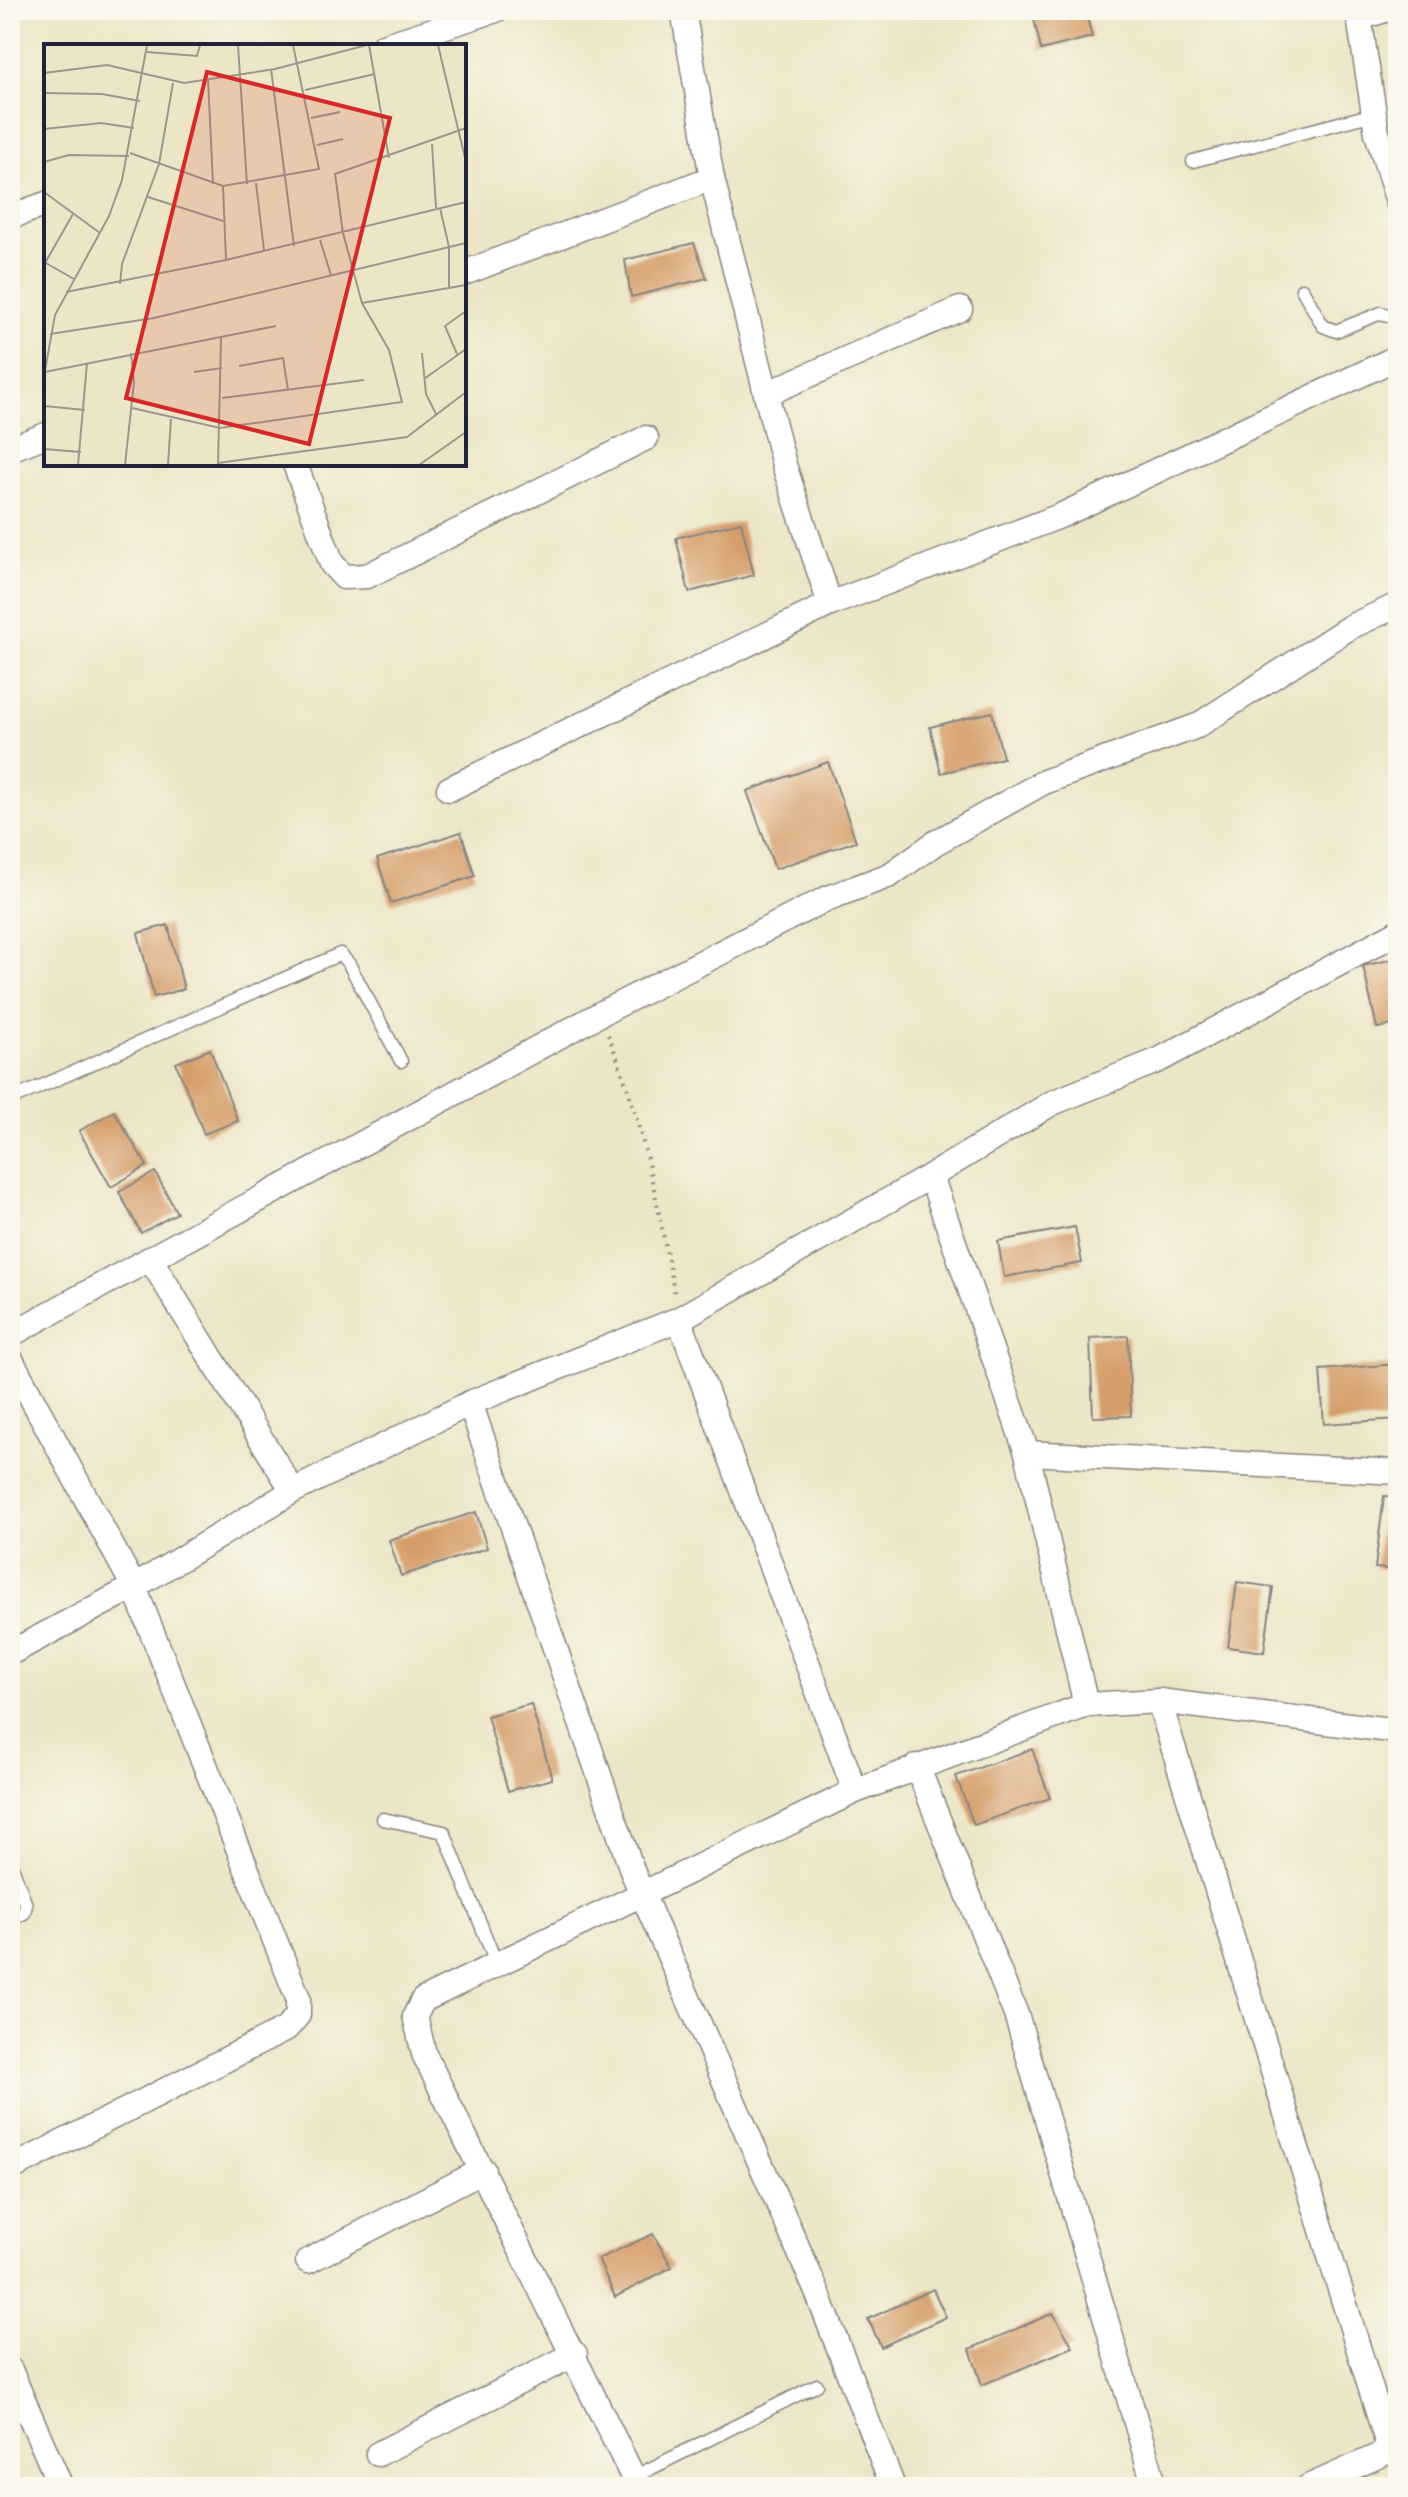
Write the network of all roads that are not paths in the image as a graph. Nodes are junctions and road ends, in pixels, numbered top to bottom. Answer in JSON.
{"nodes":[{"id":1,"x":496,"y":10,"type":"edge"},
{"id":2,"x":683,"y":10,"type":"edge"},
{"id":3,"x":1398,"y":12,"type":"edge"},
{"id":4,"x":1359,"y":17,"type":"edge"},
{"id":5,"x":389,"y":44,"type":"edge"},
{"id":6,"x":1374,"y":114,"type":"junction"},
{"id":7,"x":1193,"y":161,"type":"dead end"},
{"id":8,"x":712,"y":178,"type":"junction"},
{"id":9,"x":1398,"y":202,"type":"edge"},
{"id":10,"x":44,"y":205,"type":"edge"},
{"id":11,"x":10,"y":217,"type":"edge"},
{"id":12,"x":466,"y":272,"type":"edge"},
{"id":13,"x":1302,"y":289,"type":"dead end"},
{"id":14,"x":960,"y":309,"type":"dead end"},
{"id":15,"x":1398,"y":318,"type":"edge"},
{"id":16,"x":1398,"y":357,"type":"edge"},
{"id":17,"x":766,"y":394,"type":"junction"},
{"id":18,"x":44,"y":436,"type":"edge"},
{"id":19,"x":646,"y":438,"type":"dead end"},
{"id":20,"x":10,"y":449,"type":"edge"},
{"id":21,"x":296,"y":466,"type":"edge"},
{"id":22,"x":830,"y":604,"type":"junction"},
{"id":23,"x":1398,"y":605,"type":"edge"},
{"id":24,"x":449,"y":789,"type":"dead end"},
{"id":25,"x":1398,"y":932,"type":"edge"},
{"id":26,"x":401,"y":1061,"type":"dead end"},
{"id":27,"x":10,"y":1100,"type":"edge"},
{"id":28,"x":931,"y":1176,"type":"junction"},
{"id":29,"x":151,"y":1260,"type":"junction"},
{"id":30,"x":679,"y":1319,"type":"junction"},
{"id":31,"x":10,"y":1335,"type":"edge"},
{"id":32,"x":10,"y":1358,"type":"edge"},
{"id":33,"x":470,"y":1403,"type":"junction"},
{"id":34,"x":1027,"y":1453,"type":"junction"},
{"id":35,"x":1398,"y":1472,"type":"edge"},
{"id":36,"x":293,"y":1491,"type":"junction"},
{"id":37,"x":134,"y":1587,"type":"junction"},
{"id":38,"x":10,"y":1653,"type":"edge"},
{"id":39,"x":1159,"y":1701,"type":"junction"},
{"id":40,"x":1086,"y":1705,"type":"junction"},
{"id":41,"x":1398,"y":1731,"type":"edge"},
{"id":42,"x":917,"y":1766,"type":"junction"},
{"id":43,"x":855,"y":1791,"type":"junction"},
{"id":44,"x":383,"y":1819,"type":"dead end"},
{"id":45,"x":10,"y":1861,"type":"edge"},
{"id":46,"x":642,"y":1892,"type":"junction"},
{"id":47,"x":10,"y":1920,"type":"edge"},
{"id":48,"x":496,"y":1963,"type":"junction"},
{"id":49,"x":10,"y":2169,"type":"edge"},
{"id":50,"x":483,"y":2170,"type":"junction"},
{"id":51,"x":308,"y":2261,"type":"dead end"},
{"id":52,"x":575,"y":2354,"type":"junction"},
{"id":53,"x":10,"y":2370,"type":"edge"},
{"id":54,"x":817,"y":2385,"type":"dead end"},
{"id":55,"x":1394,"y":2449,"type":"edge"},
{"id":56,"x":378,"y":2454,"type":"dead end"},
{"id":57,"x":636,"y":2482,"type":"edge"},
{"id":58,"x":61,"y":2487,"type":"edge"},
{"id":59,"x":893,"y":2487,"type":"edge"},
{"id":60,"x":1155,"y":2487,"type":"edge"},
{"id":61,"x":1308,"y":2487,"type":"edge"}],
"edges":[{"from":1,"to":5,"type":"street"},
{"from":2,"to":8,"type":"street"},
{"from":3,"to":4,"type":"lane"},
{"from":4,"to":6,"type":"street"},
{"from":6,"to":7,"type":"lane"},
{"from":6,"to":9,"type":"street"},
{"from":8,"to":12,"type":"street"},
{"from":8,"to":17,"type":"street"},
{"from":10,"to":11,"type":"street"},
{"from":13,"to":15,"type":"lane"},
{"from":14,"to":17,"type":"street"},
{"from":16,"to":22,"type":"street"},
{"from":17,"to":22,"type":"street"},
{"from":18,"to":20,"type":"street"},
{"from":19,"to":21,"type":"street"},
{"from":22,"to":24,"type":"street"},
{"from":23,"to":29,"type":"street"},
{"from":25,"to":28,"type":"street"},
{"from":26,"to":27,"type":"lane"},
{"from":28,"to":30,"type":"street"},
{"from":28,"to":34,"type":"street"},
{"from":29,"to":31,"type":"street"},
{"from":29,"to":36,"type":"street"},
{"from":30,"to":33,"type":"street"},
{"from":30,"to":43,"type":"street"},
{"from":32,"to":37,"type":"street"},
{"from":33,"to":36,"type":"street"},
{"from":33,"to":46,"type":"street"},
{"from":34,"to":35,"type":"street"},
{"from":34,"to":40,"type":"street"},
{"from":36,"to":37,"type":"street"},
{"from":37,"to":38,"type":"street"},
{"from":37,"to":49,"type":"street"},
{"from":39,"to":40,"type":"street"},
{"from":39,"to":41,"type":"street"},
{"from":39,"to":55,"type":"street"},
{"from":40,"to":42,"type":"street"},
{"from":42,"to":43,"type":"street"},
{"from":42,"to":60,"type":"street"},
{"from":43,"to":46,"type":"street"},
{"from":44,"to":48,"type":"lane"},
{"from":45,"to":47,"type":"lane"},
{"from":46,"to":48,"type":"street"},
{"from":46,"to":59,"type":"street"},
{"from":48,"to":50,"type":"street"},
{"from":50,"to":51,"type":"street"},
{"from":50,"to":52,"type":"street"},
{"from":52,"to":56,"type":"street"},
{"from":52,"to":57,"type":"street"},
{"from":53,"to":58,"type":"street"},
{"from":54,"to":57,"type":"lane"},
{"from":55,"to":61,"type":"street"}]}
